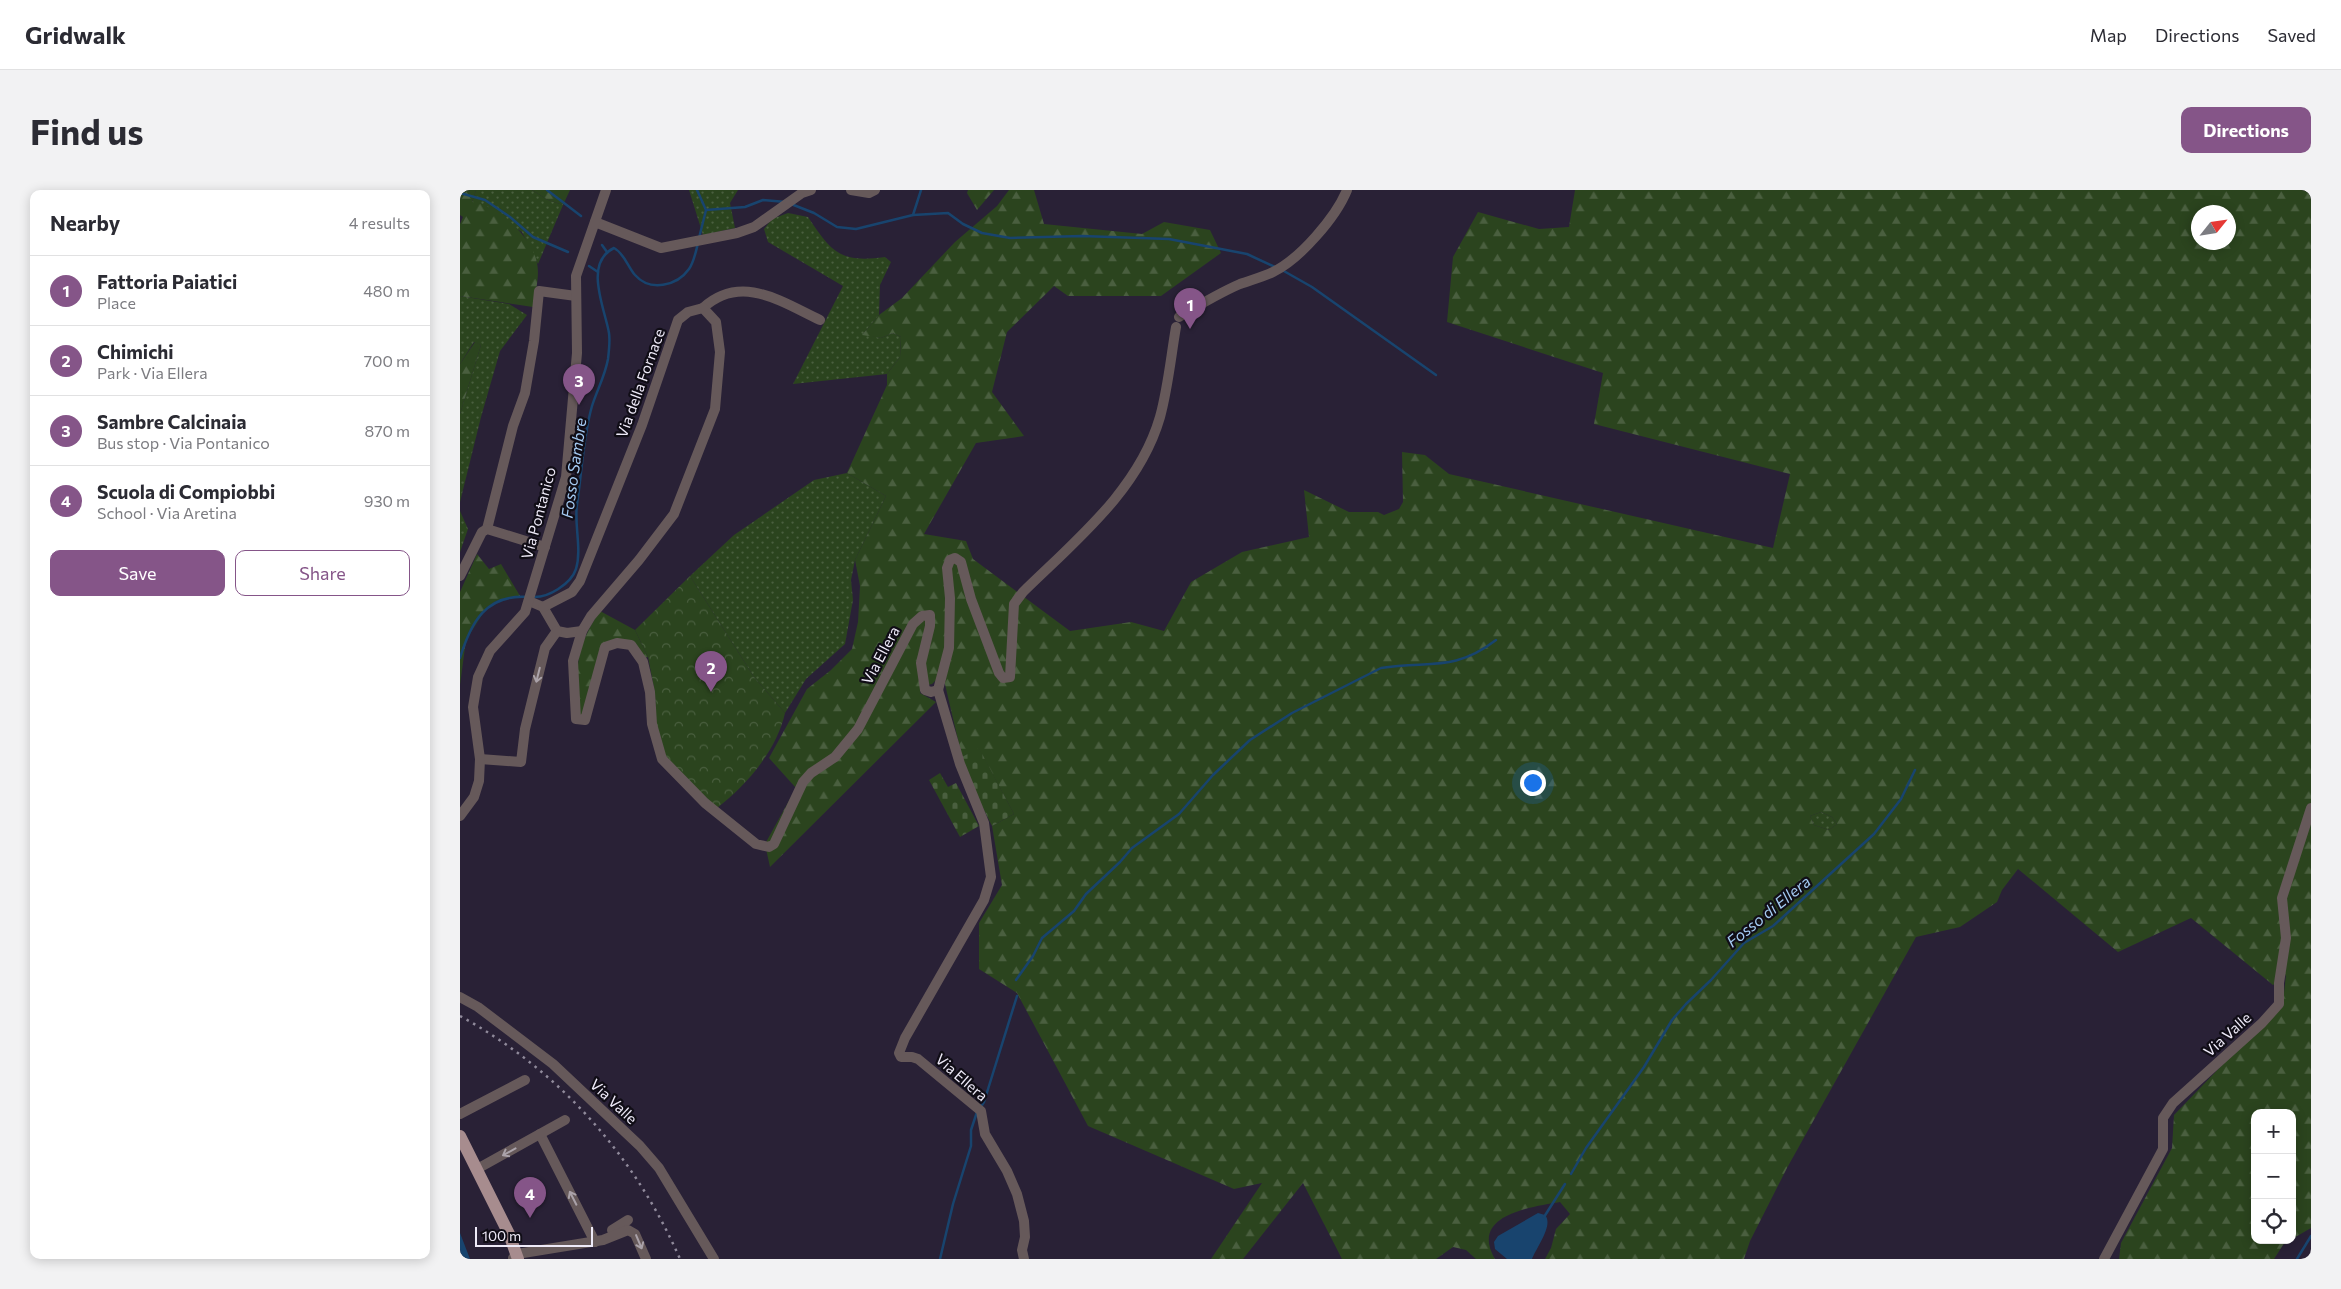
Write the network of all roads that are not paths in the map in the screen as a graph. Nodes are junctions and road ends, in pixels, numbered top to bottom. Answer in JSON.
{"nodes":[{"id":1,"x":606,"y":190,"type":"edge"},
{"id":2,"x":811,"y":190,"type":"edge"},
{"id":3,"x":851,"y":190,"type":"edge"},
{"id":4,"x":875,"y":190,"type":"edge"},
{"id":5,"x":1347,"y":190,"type":"edge"},
{"id":6,"x":595,"y":222,"type":"junction"},
{"id":7,"x":576,"y":296,"type":"junction"},
{"id":8,"x":703,"y":308,"type":"junction"},
{"id":9,"x":820,"y":320,"type":"dead end"},
{"id":10,"x":487,"y":529,"type":"junction"},
{"id":11,"x":545,"y":547,"type":"junction"},
{"id":12,"x":460,"y":576,"type":"edge"},
{"id":13,"x":529,"y":600,"type":"junction"},
{"id":14,"x":543,"y":608,"type":"junction"},
{"id":15,"x":557,"y":631,"type":"junction"},
{"id":16,"x":582,"y":631,"type":"junction"},
{"id":17,"x":938,"y":690,"type":"junction"},
{"id":18,"x":480,"y":759,"type":"junction"},
{"id":19,"x":2311,"y":808,"type":"edge"},
{"id":20,"x":460,"y":816,"type":"edge"},
{"id":21,"x":460,"y":997,"type":"edge"},
{"id":22,"x":525,"y":1080,"type":"dead end"},
{"id":23,"x":460,"y":1114,"type":"edge"},
{"id":24,"x":566,"y":1120,"type":"dead end"},
{"id":25,"x":540,"y":1134,"type":"junction"},
{"id":26,"x":460,"y":1136,"type":"edge"},
{"id":27,"x":477,"y":1169,"type":"junction"},
{"id":28,"x":628,"y":1220,"type":"dead end"},
{"id":29,"x":594,"y":1240,"type":"junction"},
{"id":30,"x":516,"y":1257,"type":"edge"},
{"id":31,"x":646,"y":1259,"type":"edge"},
{"id":32,"x":714,"y":1259,"type":"edge"},
{"id":33,"x":1024,"y":1259,"type":"edge"},
{"id":34,"x":2104,"y":1259,"type":"edge"}],
"edges":[{"from":1,"to":6,"type":"street","name":"Via Pontanico"},
{"from":2,"to":6,"type":"street"},
{"from":3,"to":4,"type":"street"},
{"from":5,"to":17,"type":"street"},
{"from":6,"to":7,"type":"street","name":"Via Pontanico"},
{"from":7,"to":10,"type":"street"},
{"from":7,"to":11,"type":"street","name":"Via Pontanico"},
{"from":8,"to":9,"type":"street","name":"Via della Fornace"},
{"from":8,"to":14,"type":"street","name":"Via della Fornace"},
{"from":8,"to":16,"type":"street"},
{"from":10,"to":11,"type":"street"},
{"from":10,"to":12,"type":"street"},
{"from":11,"to":13,"type":"street","name":"Via Pontanico"},
{"from":13,"to":14,"type":"street"},
{"from":13,"to":18,"type":"street","name":"Via Pontanico"},
{"from":14,"to":15,"type":"street"},
{"from":15,"to":16,"type":"street"},
{"from":15,"to":18,"type":"street","one_way":true},
{"from":16,"to":17,"type":"street","name":"Via Ellera"},
{"from":17,"to":33,"type":"street","name":"Via Ellera"},
{"from":18,"to":20,"type":"street","name":"Via Pontanico"},
{"from":19,"to":34,"type":"street","name":"Via Valle"},
{"from":21,"to":32,"type":"street","name":"Via Valle"},
{"from":22,"to":23,"type":"street"},
{"from":24,"to":25,"type":"street"},
{"from":25,"to":27,"type":"street","one_way":true},
{"from":29,"to":25,"type":"street","one_way":true},
{"from":26,"to":27,"type":"main road"},
{"from":27,"to":30,"type":"main road"},
{"from":28,"to":29,"type":"street"},
{"from":29,"to":30,"type":"street"},
{"from":29,"to":31,"type":"street","one_way":true}]}
